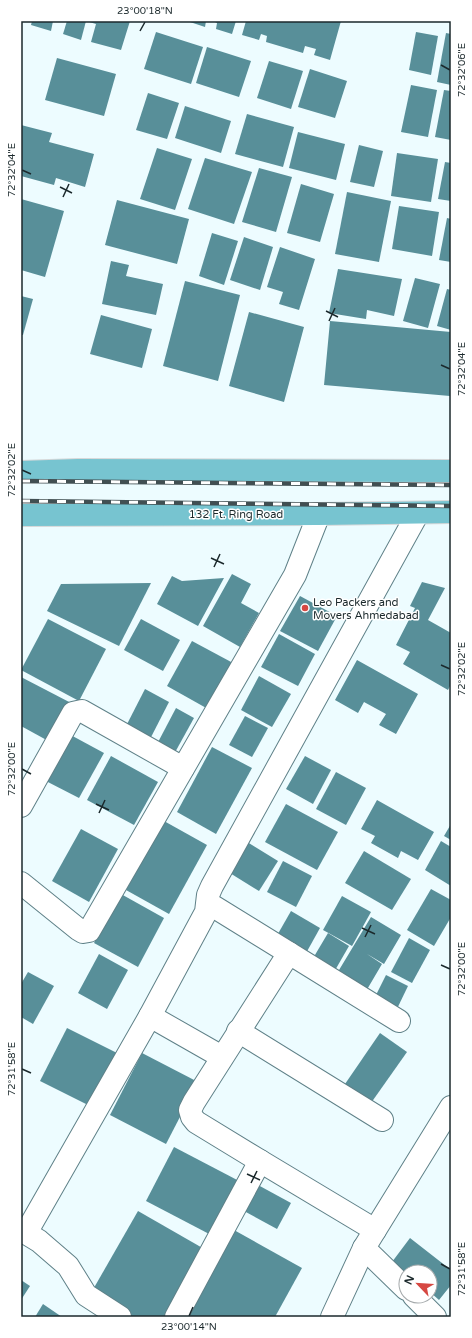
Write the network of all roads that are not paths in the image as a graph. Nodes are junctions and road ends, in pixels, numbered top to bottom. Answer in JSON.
{"nodes":[{"id":1,"x":451,"y":471,"type":"edge"},
{"id":2,"x":21,"y":472,"type":"edge"},
{"id":3,"x":451,"y":512,"type":"edge"},
{"id":4,"x":418,"y":513,"type":"junction"},
{"id":5,"x":319,"y":514,"type":"junction"},
{"id":6,"x":21,"y":515,"type":"edge"},
{"id":7,"x":183,"y":768,"type":"junction"},
{"id":8,"x":21,"y":806,"type":"edge"},
{"id":9,"x":21,"y":883,"type":"edge"},
{"id":10,"x":208,"y":903,"type":"junction"},
{"id":11,"x":289,"y":953,"type":"junction"},
{"id":12,"x":150,"y":1016,"type":"junction"},
{"id":13,"x":399,"y":1021,"type":"dead end"},
{"id":14,"x":238,"y":1031,"type":"junction"},
{"id":15,"x":222,"y":1057,"type":"junction"},
{"id":16,"x":451,"y":1107,"type":"edge"},
{"id":17,"x":382,"y":1120,"type":"dead end"},
{"id":18,"x":260,"y":1161,"type":"junction"},
{"id":19,"x":23,"y":1231,"type":"edge"},
{"id":20,"x":370,"y":1239,"type":"junction"},
{"id":21,"x":398,"y":1278,"type":"edge"},
{"id":22,"x":422,"y":1304,"type":"edge"},
{"id":23,"x":120,"y":1317,"type":"edge"},
{"id":24,"x":176,"y":1317,"type":"edge"},
{"id":25,"x":332,"y":1317,"type":"edge"},
{"id":26,"x":435,"y":1317,"type":"edge"}],
"edges":[{"from":1,"to":2,"type":"main road"},
{"from":3,"to":4,"type":"main road","name":"132 Ft. Ring Road"},
{"from":4,"to":5,"type":"main road","name":"132 Ft. Ring Road"},
{"from":4,"to":10,"type":"street"},
{"from":5,"to":6,"type":"main road","name":"132 Ft. Ring Road"},
{"from":5,"to":7,"type":"street"},
{"from":7,"to":8,"type":"street"},
{"from":7,"to":9,"type":"street"},
{"from":10,"to":11,"type":"street"},
{"from":10,"to":12,"type":"street"},
{"from":11,"to":13,"type":"street"},
{"from":11,"to":14,"type":"street"},
{"from":12,"to":15,"type":"street"},
{"from":12,"to":19,"type":"street"},
{"from":14,"to":15,"type":"street"},
{"from":14,"to":17,"type":"street"},
{"from":15,"to":18,"type":"street"},
{"from":16,"to":20,"type":"street"},
{"from":18,"to":20,"type":"street"},
{"from":18,"to":24,"type":"street"},
{"from":19,"to":23,"type":"street"},
{"from":20,"to":21,"type":"street"},
{"from":20,"to":25,"type":"street"},
{"from":22,"to":26,"type":"street"}]}
